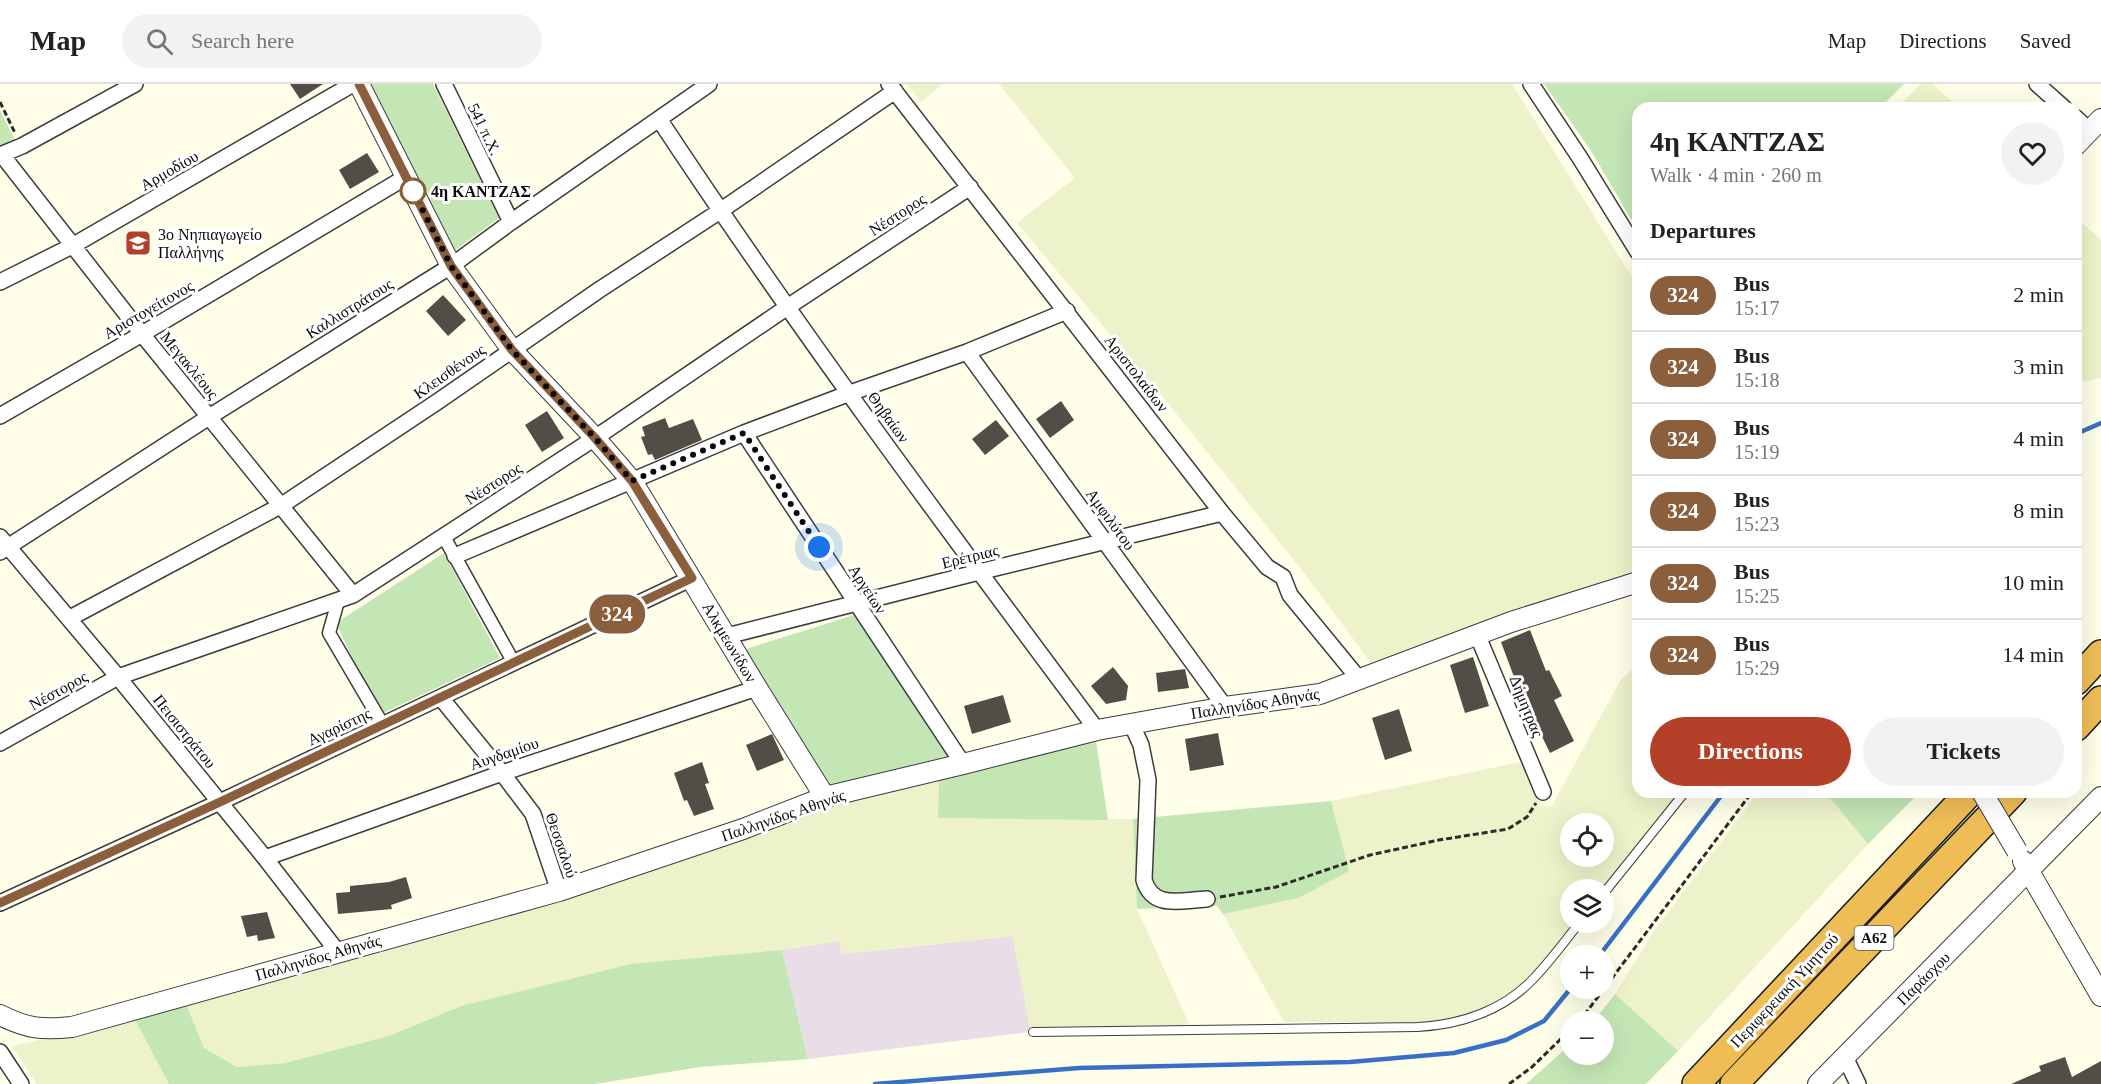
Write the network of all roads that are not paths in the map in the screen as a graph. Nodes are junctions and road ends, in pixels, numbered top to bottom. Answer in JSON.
{"nodes":[{"id":1,"x":135,"y":84,"type":"edge"},
{"id":2,"x":353,"y":84,"type":"edge"},
{"id":3,"x":359,"y":84,"type":"edge"},
{"id":4,"x":444,"y":84,"type":"edge"},
{"id":5,"x":709,"y":84,"type":"edge"},
{"id":6,"x":1531,"y":84,"type":"edge"},
{"id":7,"x":2037,"y":84,"type":"edge"},
{"id":8,"x":892,"y":87,"type":"edge"},
{"id":9,"x":2057,"y":102,"type":"edge"},
{"id":10,"x":659,"y":119,"type":"junction"},
{"id":11,"x":1,"y":155,"type":"edge"},
{"id":12,"x":406,"y":177,"type":"junction"},
{"id":13,"x":970,"y":187,"type":"junction"},
{"id":14,"x":720,"y":212,"type":"junction"},
{"id":15,"x":511,"y":222,"type":"junction"},
{"id":16,"x":1632,"y":243,"type":"edge"},
{"id":17,"x":72,"y":246,"type":"junction"},
{"id":18,"x":451,"y":266,"type":"junction"},
{"id":19,"x":0,"y":282,"type":"edge"},
{"id":20,"x":786,"y":308,"type":"junction"},
{"id":21,"x":1067,"y":311,"type":"junction"},
{"id":22,"x":142,"y":334,"type":"junction"},
{"id":23,"x":512,"y":350,"type":"junction"},
{"id":24,"x":967,"y":352,"type":"junction"},
{"id":25,"x":850,"y":393,"type":"junction"},
{"id":26,"x":0,"y":416,"type":"edge"},
{"id":27,"x":209,"y":417,"type":"junction"},
{"id":28,"x":744,"y":433,"type":"junction"},
{"id":29,"x":595,"y":438,"type":"junction"},
{"id":30,"x":632,"y":481,"type":"junction"},
{"id":31,"x":282,"y":505,"type":"junction"},
{"id":32,"x":1222,"y":513,"type":"junction"},
{"id":33,"x":444,"y":537,"type":"junction"},
{"id":34,"x":1105,"y":541,"type":"junction"},
{"id":35,"x":3,"y":545,"type":"edge"},
{"id":36,"x":455,"y":556,"type":"junction"},
{"id":37,"x":979,"y":572,"type":"junction"},
{"id":38,"x":692,"y":578,"type":"junction"},
{"id":39,"x":1632,"y":584,"type":"edge"},
{"id":40,"x":352,"y":595,"type":"junction"},
{"id":41,"x":338,"y":601,"type":"junction"},
{"id":42,"x":856,"y":604,"type":"junction"},
{"id":43,"x":70,"y":618,"type":"junction"},
{"id":44,"x":1477,"y":634,"type":"junction"},
{"id":45,"x":727,"y":636,"type":"junction"},
{"id":46,"x":2101,"y":654,"type":"edge"},
{"id":47,"x":514,"y":663,"type":"junction"},
{"id":48,"x":2082,"y":675,"type":"edge"},
{"id":49,"x":118,"y":677,"type":"junction"},
{"id":50,"x":1359,"y":679,"type":"junction"},
{"id":51,"x":757,"y":688,"type":"junction"},
{"id":52,"x":441,"y":698,"type":"junction"},
{"id":53,"x":2101,"y":700,"type":"edge"},
{"id":54,"x":1225,"y":706,"type":"junction"},
{"id":55,"x":2082,"y":720,"type":"edge"},
{"id":56,"x":1131,"y":723,"type":"junction"},
{"id":57,"x":383,"y":725,"type":"junction"},
{"id":58,"x":1097,"y":730,"type":"junction"},
{"id":59,"x":0,"y":743,"type":"edge"},
{"id":60,"x":963,"y":764,"type":"junction"},
{"id":61,"x":502,"y":772,"type":"junction"},
{"id":62,"x":1543,"y":792,"type":"road end"},
{"id":63,"x":825,"y":797,"type":"junction"},
{"id":64,"x":2101,"y":797,"type":"edge"},
{"id":65,"x":1680,"y":798,"type":"edge"},
{"id":66,"x":1964,"y":798,"type":"edge"},
{"id":67,"x":1986,"y":798,"type":"edge"},
{"id":68,"x":2007,"y":798,"type":"edge"},
{"id":69,"x":220,"y":802,"type":"junction"},
{"id":70,"x":265,"y":858,"type":"junction"},
{"id":71,"x":2028,"y":872,"type":"junction"},
{"id":72,"x":1614,"y":881,"type":"edge"},
{"id":73,"x":559,"y":891,"type":"junction"},
{"id":74,"x":1207,"y":899,"type":"road end"},
{"id":75,"x":0,"y":903,"type":"edge"},
{"id":76,"x":1571,"y":933,"type":"edge"},
{"id":77,"x":337,"y":951,"type":"junction"},
{"id":78,"x":2101,"y":996,"type":"edge"},
{"id":79,"x":0,"y":1015,"type":"edge"},
{"id":80,"x":1033,"y":1032,"type":"dead end"},
{"id":81,"x":0,"y":1052,"type":"edge"},
{"id":82,"x":1845,"y":1057,"type":"junction"},
{"id":83,"x":21,"y":1084,"type":"edge"},
{"id":84,"x":1696,"y":1084,"type":"edge"},
{"id":85,"x":1734,"y":1084,"type":"edge"},
{"id":86,"x":1818,"y":1084,"type":"edge"},
{"id":87,"x":1858,"y":1084,"type":"edge"}],
"edges":[{"from":1,"to":11,"type":"street"},
{"from":2,"to":17,"type":"street","name":"Αρμοδίου"},
{"from":3,"to":12,"type":"street","name":"Αλκμεωνίδων"},
{"from":4,"to":15,"type":"street","name":"541 π.Χ."},
{"from":5,"to":10,"type":"street","name":"Καλλιστράτους"},
{"from":6,"to":16,"type":"street"},
{"from":7,"to":9,"type":"street"},
{"from":8,"to":13,"type":"street","name":"Αριστολαίδων"},
{"from":8,"to":14,"type":"street","name":"Κλεισθένους"},
{"from":10,"to":14,"type":"street","name":"Θηβαίων"},
{"from":10,"to":15,"type":"street","name":"Καλλιστράτους"},
{"from":11,"to":17,"type":"street","name":"Μεγακλέους"},
{"from":12,"to":18,"type":"street","name":"Αλκμεωνίδων"},
{"from":12,"to":22,"type":"street","name":"Αριστογείτονος"},
{"from":13,"to":20,"type":"street","name":"Νέστορος"},
{"from":13,"to":21,"type":"street","name":"Αριστολαίδων"},
{"from":14,"to":20,"type":"street","name":"Θηβαίων"},
{"from":14,"to":23,"type":"street","name":"Κλεισθένους"},
{"from":15,"to":18,"type":"street","name":"Καλλιστράτους"},
{"from":17,"to":19,"type":"street","name":"Αρμοδίου"},
{"from":17,"to":22,"type":"street","name":"Μεγακλέους"},
{"from":18,"to":23,"type":"street","name":"Αλκμεωνίδων"},
{"from":18,"to":27,"type":"street","name":"Καλλιστράτους"},
{"from":20,"to":25,"type":"street","name":"Θηβαίων"},
{"from":20,"to":29,"type":"street","name":"Νέστορος"},
{"from":21,"to":24,"type":"street"},
{"from":21,"to":32,"type":"street","name":"Αριστολαίδων"},
{"from":22,"to":26,"type":"street","name":"Αριστογείτονος"},
{"from":22,"to":27,"type":"street","name":"Μεγακλέους"},
{"from":23,"to":29,"type":"street","name":"Αλκμεωνίδων"},
{"from":23,"to":31,"type":"street","name":"Κλεισθένους"},
{"from":24,"to":25,"type":"street"},
{"from":24,"to":34,"type":"street","name":"Αμφιλύτου"},
{"from":25,"to":28,"type":"street"},
{"from":25,"to":37,"type":"street","name":"Θηβαίων"},
{"from":27,"to":31,"type":"street","name":"Μεγακλέους"},
{"from":27,"to":35,"type":"street","name":"Καλλιστράτους"},
{"from":28,"to":30,"type":"street"},
{"from":28,"to":42,"type":"street","name":"Αργείων"},
{"from":29,"to":30,"type":"street","name":"Αλκμεωνίδων"},
{"from":29,"to":33,"type":"street","name":"Νέστορος"},
{"from":30,"to":36,"type":"street"},
{"from":30,"to":38,"type":"street","name":"Αλκμεωνίδων"},
{"from":31,"to":40,"type":"street","name":"Μεγακλέους"},
{"from":31,"to":43,"type":"street","name":"Κλεισθένους"},
{"from":32,"to":34,"type":"street","name":"Ερέτριας"},
{"from":32,"to":50,"type":"street","name":"Αριστολαίδων"},
{"from":33,"to":36,"type":"street"},
{"from":33,"to":40,"type":"street","name":"Νέστορος"},
{"from":34,"to":37,"type":"street","name":"Ερέτριας"},
{"from":34,"to":54,"type":"street","name":"Αμφιλύτου"},
{"from":35,"to":43,"type":"street","name":"Πεισιστράτου"},
{"from":36,"to":47,"type":"street"},
{"from":37,"to":42,"type":"street","name":"Ερέτριας"},
{"from":37,"to":58,"type":"street","name":"Θηβαίων"},
{"from":38,"to":45,"type":"street","name":"Αλκμεωνίδων"},
{"from":38,"to":47,"type":"street","name":"Αγαρίστης"},
{"from":39,"to":44,"type":"street","name":"Παλληνίδος Αθηνάς"},
{"from":40,"to":41,"type":"street","name":"Νέστορος"},
{"from":41,"to":49,"type":"street","name":"Νέστορος"},
{"from":41,"to":57,"type":"street"},
{"from":42,"to":45,"type":"street","name":"Ερέτριας"},
{"from":42,"to":60,"type":"street","name":"Αργείων"},
{"from":43,"to":49,"type":"street","name":"Πεισιστράτου"},
{"from":44,"to":50,"type":"street","name":"Παλληνίδος Αθηνάς"},
{"from":44,"to":62,"type":"street","name":"Δήμητρας"},
{"from":45,"to":51,"type":"street","name":"Αλκμεωνίδων"},
{"from":46,"to":48,"type":"highway"},
{"from":47,"to":52,"type":"street","name":"Αγαρίστης"},
{"from":49,"to":59,"type":"street","name":"Νέστορος"},
{"from":49,"to":69,"type":"street","name":"Πεισιστράτου"},
{"from":50,"to":54,"type":"street","name":"Παλληνίδος Αθηνάς"},
{"from":51,"to":61,"type":"street","name":"Αυγδαμίου"},
{"from":51,"to":63,"type":"street","name":"Αλκμεωνίδων"},
{"from":52,"to":57,"type":"street","name":"Αγαρίστης"},
{"from":52,"to":61,"type":"street","name":"Θεσσαλού"},
{"from":53,"to":55,"type":"highway"},
{"from":54,"to":56,"type":"street","name":"Παλληνίδος Αθηνάς"},
{"from":56,"to":58,"type":"street","name":"Παλληνίδος Αθηνάς"},
{"from":56,"to":74,"type":"street"},
{"from":57,"to":69,"type":"street","name":"Αγαρίστης"},
{"from":58,"to":60,"type":"street","name":"Παλληνίδος Αθηνάς"},
{"from":60,"to":63,"type":"street","name":"Παλληνίδος Αθηνάς"},
{"from":61,"to":70,"type":"street","name":"Αυγδαμίου"},
{"from":61,"to":73,"type":"street","name":"Θεσσαλού"},
{"from":63,"to":73,"type":"street","name":"Παλληνίδος Αθηνάς"},
{"from":64,"to":71,"type":"street","name":"Παράσχου"},
{"from":65,"to":72,"type":"lane"},
{"from":66,"to":84,"type":"highway","name":"Περιφερειακή Υμηττού","number":"Α62"},
{"from":67,"to":71,"type":"street","bridge":true},
{"from":68,"to":85,"type":"highway","name":"Περιφερειακή Υμηττού","number":"Α62"},
{"from":69,"to":70,"type":"street","name":"Πεισιστράτου"},
{"from":69,"to":75,"type":"street","name":"Αγαρίστης"},
{"from":70,"to":77,"type":"street","name":"Πεισιστράτου"},
{"from":71,"to":78,"type":"street"},
{"from":71,"to":82,"type":"street","name":"Παράσχου"},
{"from":73,"to":77,"type":"street","name":"Παλληνίδος Αθηνάς"},
{"from":76,"to":80,"type":"lane"},
{"from":77,"to":79,"type":"street","name":"Παλληνίδος Αθηνάς"},
{"from":81,"to":83,"type":"street"},
{"from":82,"to":86,"type":"street","name":"Παράσχου"},
{"from":82,"to":87,"type":"street"}]}
